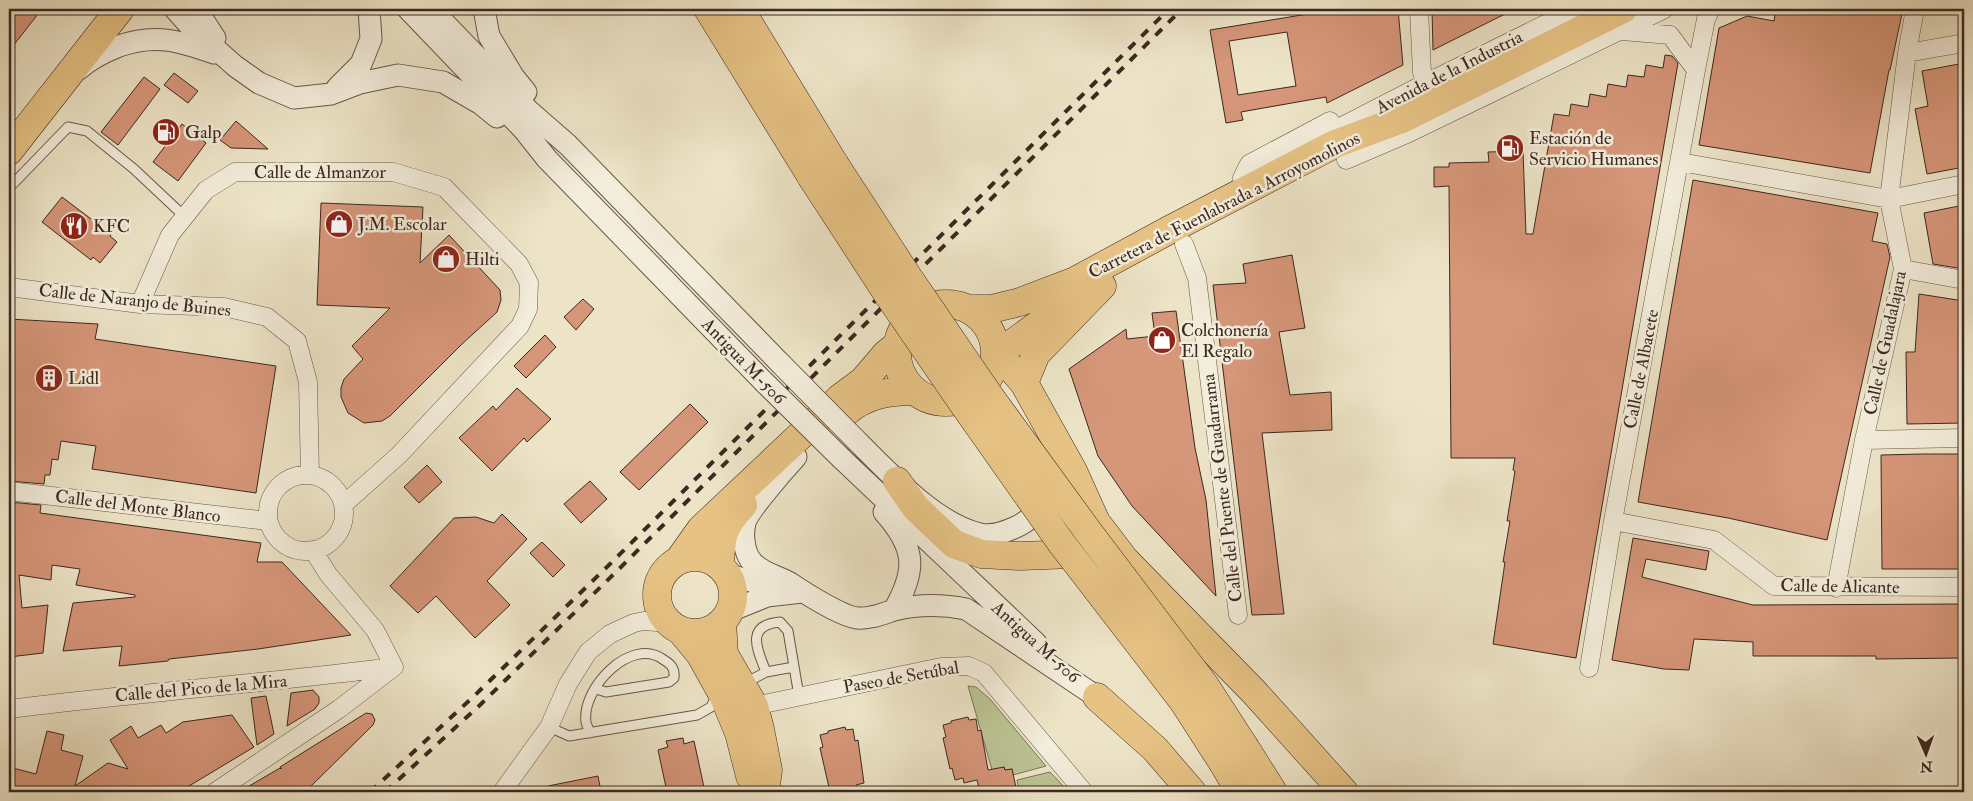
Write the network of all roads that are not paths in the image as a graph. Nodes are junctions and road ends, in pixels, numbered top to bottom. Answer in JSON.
{"nodes":[{"id":1,"x":103,"y":9,"type":"edge"},
{"id":2,"x":120,"y":9,"type":"edge"},
{"id":3,"x":175,"y":9,"type":"edge"},
{"id":4,"x":196,"y":9,"type":"edge"},
{"id":5,"x":369,"y":9,"type":"edge"},
{"id":6,"x":408,"y":9,"type":"edge"},
{"id":7,"x":431,"y":9,"type":"edge"},
{"id":8,"x":484,"y":9,"type":"edge"},
{"id":9,"x":708,"y":9,"type":"edge"},
{"id":10,"x":740,"y":9,"type":"edge"},
{"id":11,"x":1419,"y":9,"type":"edge"},
{"id":12,"x":1551,"y":9,"type":"edge"},
{"id":13,"x":1576,"y":9,"type":"edge"},
{"id":14,"x":1665,"y":9,"type":"edge"},
{"id":15,"x":1711,"y":9,"type":"edge"},
{"id":16,"x":1915,"y":9,"type":"edge"},
{"id":17,"x":1623,"y":20,"type":"edge"},
{"id":18,"x":1964,"y":43,"type":"edge"},
{"id":19,"x":1907,"y":53,"type":"junction"},
{"id":20,"x":224,"y":56,"type":"junction"},
{"id":21,"x":1696,"y":70,"type":"junction"},
{"id":22,"x":1422,"y":73,"type":"junction"},
{"id":23,"x":331,"y":94,"type":"junction"},
{"id":24,"x":47,"y":101,"type":"junction"},
{"id":25,"x":1402,"y":119,"type":"junction"},
{"id":26,"x":9,"y":128,"type":"edge"},
{"id":27,"x":568,"y":144,"type":"junction"},
{"id":28,"x":9,"y":151,"type":"edge"},
{"id":29,"x":9,"y":159,"type":"edge"},
{"id":30,"x":547,"y":159,"type":"junction"},
{"id":31,"x":1346,"y":160,"type":"junction"},
{"id":32,"x":1680,"y":162,"type":"junction"},
{"id":33,"x":1242,"y":178,"type":"junction"},
{"id":34,"x":1964,"y":184,"type":"edge"},
{"id":35,"x":9,"y":188,"type":"edge"},
{"id":36,"x":1889,"y":199,"type":"junction"},
{"id":37,"x":185,"y":217,"type":"junction"},
{"id":38,"x":1184,"y":244,"type":"junction"},
{"id":39,"x":1903,"y":269,"type":"junction"},
{"id":40,"x":1964,"y":280,"type":"edge"},
{"id":41,"x":1102,"y":286,"type":"junction"},
{"id":42,"x":9,"y":287,"type":"edge"},
{"id":43,"x":1020,"y":302,"type":"junction"},
{"id":44,"x":140,"y":304,"type":"junction"},
{"id":45,"x":969,"y":309,"type":"junction"},
{"id":46,"x":897,"y":345,"type":"junction"},
{"id":47,"x":996,"y":356,"type":"junction"},
{"id":48,"x":1024,"y":383,"type":"junction"},
{"id":49,"x":914,"y":391,"type":"junction"},
{"id":50,"x":964,"y":400,"type":"junction"},
{"id":51,"x":1964,"y":438,"type":"edge"},
{"id":52,"x":1864,"y":440,"type":"junction"},
{"id":53,"x":796,"y":457,"type":"junction"},
{"id":54,"x":842,"y":459,"type":"junction"},
{"id":55,"x":310,"y":475,"type":"junction"},
{"id":56,"x":897,"y":481,"type":"junction"},
{"id":57,"x":9,"y":491,"type":"edge"},
{"id":58,"x":343,"y":505,"type":"junction"},
{"id":59,"x":268,"y":521,"type":"junction"},
{"id":60,"x":1613,"y":521,"type":"junction"},
{"id":61,"x":313,"y":550,"type":"junction"},
{"id":62,"x":679,"y":560,"type":"junction"},
{"id":63,"x":1125,"y":560,"type":"junction"},
{"id":64,"x":724,"y":570,"type":"junction"},
{"id":65,"x":1964,"y":586,"type":"edge"},
{"id":66,"x":795,"y":587,"type":"junction"},
{"id":67,"x":1836,"y":588,"type":"junction"},
{"id":68,"x":894,"y":610,"type":"junction"},
{"id":69,"x":1238,"y":615,"type":"dead end"},
{"id":70,"x":726,"y":617,"type":"junction"},
{"id":71,"x":675,"y":627,"type":"junction"},
{"id":72,"x":794,"y":667,"type":"junction"},
{"id":73,"x":394,"y":668,"type":"junction"},
{"id":74,"x":1589,"y":668,"type":"dead end"},
{"id":75,"x":766,"y":672,"type":"junction"},
{"id":76,"x":596,"y":689,"type":"junction"},
{"id":77,"x":735,"y":694,"type":"junction"},
{"id":78,"x":799,"y":696,"type":"junction"},
{"id":79,"x":1097,"y":697,"type":"junction"},
{"id":80,"x":9,"y":709,"type":"edge"},
{"id":81,"x":549,"y":727,"type":"junction"},
{"id":82,"x":590,"y":733,"type":"junction"},
{"id":83,"x":215,"y":792,"type":"edge"},
{"id":84,"x":502,"y":792,"type":"edge"},
{"id":85,"x":763,"y":792,"type":"edge"},
{"id":86,"x":1084,"y":792,"type":"edge"},
{"id":87,"x":1192,"y":792,"type":"edge"},
{"id":88,"x":1240,"y":792,"type":"edge"},
{"id":89,"x":1272,"y":792,"type":"edge"},
{"id":90,"x":1344,"y":792,"type":"edge"}],
"edges":[{"from":1,"to":26,"type":"main road"},
{"from":2,"to":24,"type":"main road"},
{"from":3,"to":20,"type":"street"},
{"from":4,"to":20,"type":"street"},
{"from":5,"to":23,"type":"street"},
{"from":6,"to":30,"type":"street","name":"Antigua M-506"},
{"from":7,"to":27,"type":"street","name":"Antigua M-506"},
{"from":8,"to":27,"type":"street"},
{"from":9,"to":88,"type":"main road","bridge":true},
{"from":10,"to":89,"type":"main road","bridge":true},
{"from":11,"to":22,"type":"street"},
{"from":12,"to":22,"type":"street","name":"Avenida de la Industria"},
{"from":13,"to":33,"type":"street","name":"Avenida de la Industria"},
{"from":14,"to":17,"type":"street","name":"Avenida de la Industria"},
{"from":15,"to":21,"type":"street","name":"Calle de Albacete"},
{"from":16,"to":19,"type":"street","name":"Calle de Guadalajara"},
{"from":17,"to":21,"type":"street"},
{"from":17,"to":25,"type":"main road","name":"Avenida de la Industria"},
{"from":17,"to":31,"type":"street","name":"Avenida de la Industria"},
{"from":18,"to":19,"type":"street"},
{"from":19,"to":36,"type":"street","name":"Calle de Guadalajara"},
{"from":20,"to":23,"type":"street"},
{"from":20,"to":24,"type":"street"},
{"from":21,"to":32,"type":"street","name":"Calle de Albacete"},
{"from":22,"to":33,"type":"street","name":"Avenida de la Industria"},
{"from":23,"to":30,"type":"street"},
{"from":24,"to":28,"type":"main road"},
{"from":24,"to":29,"type":"lane"},
{"from":25,"to":31,"type":"main road","name":"Carretera de Fuenlabrada a Arroyomolinos"},
{"from":25,"to":43,"type":"main road","name":"Carretera de Fuenlabrada a Arroyomolinos"},
{"from":27,"to":56,"type":"street","name":"Antigua M-506","bridge":true},
{"from":30,"to":54,"type":"street","name":"Antigua M-506","bridge":true},
{"from":31,"to":38,"type":"main road","name":"Carretera de Fuenlabrada a Arroyomolinos"},
{"from":32,"to":36,"type":"street"},
{"from":32,"to":60,"type":"street","name":"Calle de Albacete"},
{"from":33,"to":43,"type":"street","name":"Avenida de la Industria"},
{"from":34,"to":36,"type":"street"},
{"from":35,"to":37,"type":"lane"},
{"from":36,"to":39,"type":"street","name":"Calle de Guadalajara"},
{"from":37,"to":44,"type":"street","name":"Calle de Almanzor"},
{"from":37,"to":58,"type":"street","name":"Calle de Almanzor"},
{"from":38,"to":41,"type":"main road","name":"Carretera de Fuenlabrada a Arroyomolinos"},
{"from":38,"to":69,"type":"street","name":"Calle del Puente de Guadarrama"},
{"from":39,"to":40,"type":"street"},
{"from":39,"to":52,"type":"street","name":"Calle de Guadalajara"},
{"from":41,"to":47,"type":"main road","name":"Carretera de Fuenlabrada a Arroyomolinos"},
{"from":41,"to":48,"type":"main road"},
{"from":42,"to":44,"type":"street","name":"Calle de Naranjo de Buines"},
{"from":43,"to":45,"type":"main road","name":"Carretera de Fuenlabrada a Arroyomolinos"},
{"from":44,"to":55,"type":"street","name":"Calle de Naranjo de Buines"},
{"from":45,"to":46,"type":"main road"},
{"from":45,"to":47,"type":"main road"},
{"from":46,"to":49,"type":"main road"},
{"from":46,"to":62,"type":"main road"},
{"from":47,"to":48,"type":"main road"},
{"from":47,"to":50,"type":"main road"},
{"from":48,"to":63,"type":"main road"},
{"from":49,"to":50,"type":"main road"},
{"from":49,"to":53,"type":"main road"},
{"from":50,"to":56,"type":"street","name":"Antigua M-506"},
{"from":51,"to":52,"type":"street"},
{"from":52,"to":67,"type":"street","name":"Calle de Guadalajara"},
{"from":53,"to":64,"type":"main road"},
{"from":53,"to":66,"type":"street"},
{"from":54,"to":68,"type":"street"},
{"from":54,"to":79,"type":"street","name":"Antigua M-506"},
{"from":55,"to":58,"type":"street"},
{"from":55,"to":59,"type":"street"},
{"from":56,"to":63,"type":"main road"},
{"from":57,"to":59,"type":"street","name":"Calle del Monte Blanco"},
{"from":58,"to":61,"type":"street"},
{"from":59,"to":61,"type":"street"},
{"from":60,"to":67,"type":"street","name":"Calle de Alicante"},
{"from":60,"to":74,"type":"street","name":"Calle de Albacete"},
{"from":61,"to":73,"type":"street"},
{"from":62,"to":64,"type":"main road"},
{"from":62,"to":71,"type":"main road"},
{"from":63,"to":90,"type":"main road"},
{"from":64,"to":66,"type":"street"},
{"from":64,"to":70,"type":"main road"},
{"from":65,"to":67,"type":"street","name":"Calle de Alicante"},
{"from":66,"to":68,"type":"street"},
{"from":66,"to":70,"type":"street"},
{"from":68,"to":79,"type":"street"},
{"from":70,"to":71,"type":"main road"},
{"from":70,"to":77,"type":"main road"},
{"from":71,"to":77,"type":"main road"},
{"from":71,"to":81,"type":"street"},
{"from":72,"to":75,"type":"lane"},
{"from":72,"to":75,"type":"lane"},
{"from":72,"to":78,"type":"lane"},
{"from":73,"to":80,"type":"street","name":"Calle del Pico de la Mira"},
{"from":73,"to":83,"type":"street"},
{"from":75,"to":77,"type":"lane"},
{"from":76,"to":76,"type":"lane"},
{"from":76,"to":82,"type":"lane"},
{"from":77,"to":78,"type":"street","name":"Paseo de Setúbal"},
{"from":77,"to":82,"type":"lane"},
{"from":77,"to":85,"type":"main road"},
{"from":78,"to":86,"type":"street","name":"Paseo de Setúbal"},
{"from":79,"to":87,"type":"main road"},
{"from":81,"to":82,"type":"lane"},
{"from":81,"to":84,"type":"street"}]}
